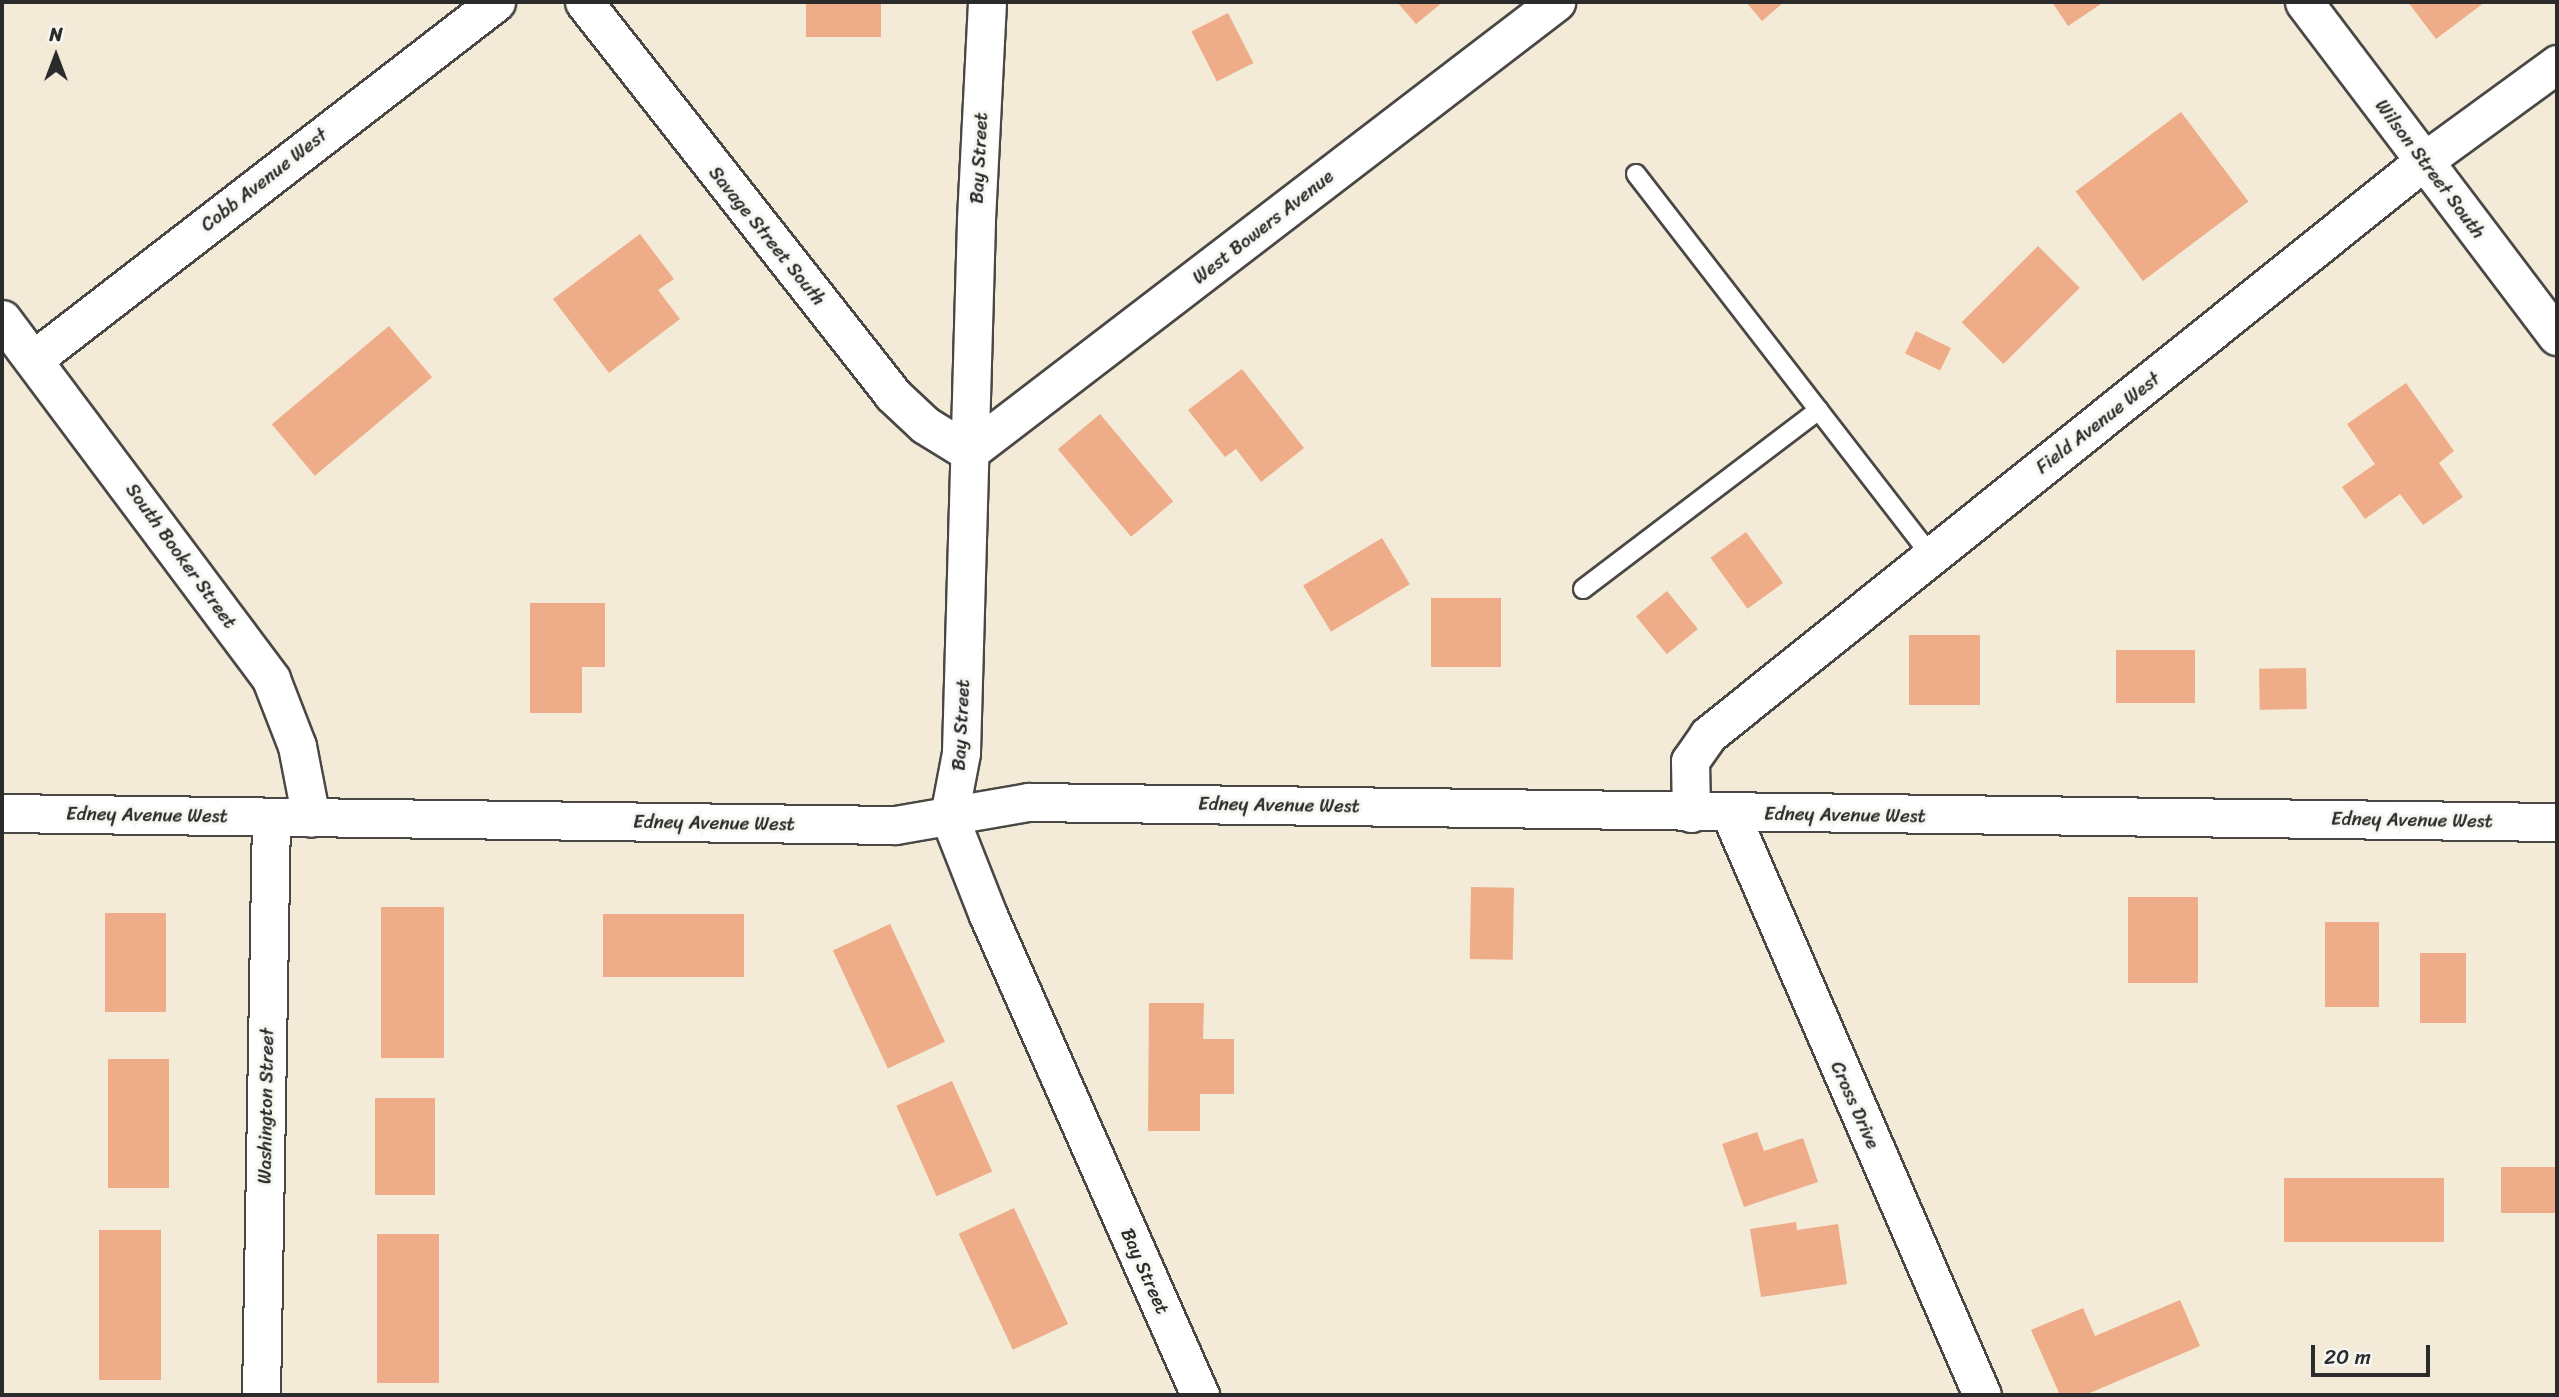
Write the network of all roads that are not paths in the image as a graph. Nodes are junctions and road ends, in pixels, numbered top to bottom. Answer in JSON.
{"nodes":[{"id":1,"x":496,"y":2,"type":"edge"},
{"id":2,"x":584,"y":2,"type":"edge"},
{"id":3,"x":988,"y":2,"type":"edge"},
{"id":4,"x":1556,"y":2,"type":"edge"},
{"id":5,"x":2304,"y":2,"type":"edge"},
{"id":6,"x":2557,"y":64,"type":"edge"},
{"id":7,"x":2424,"y":161,"type":"junction"},
{"id":8,"x":1636,"y":174,"type":"dead end"},
{"id":9,"x":2,"y":319,"type":"edge"},
{"id":10,"x":2557,"y":336,"type":"edge"},
{"id":11,"x":34,"y":359,"type":"junction"},
{"id":12,"x":1819,"y":410,"type":"junction"},
{"id":13,"x":969,"y":452,"type":"junction"},
{"id":14,"x":1931,"y":555,"type":"junction"},
{"id":15,"x":1583,"y":589,"type":"dead end"},
{"id":16,"x":2557,"y":804,"type":"edge"},
{"id":17,"x":2,"y":813,"type":"edge"},
{"id":18,"x":1691,"y":813,"type":"junction"},
{"id":19,"x":1730,"y":813,"type":"junction"},
{"id":20,"x":949,"y":816,"type":"junction"},
{"id":21,"x":271,"y":817,"type":"junction"},
{"id":22,"x":311,"y":818,"type":"junction"},
{"id":23,"x":2540,"y":822,"type":"edge"},
{"id":24,"x":261,"y":1395,"type":"edge"},
{"id":25,"x":1200,"y":1395,"type":"edge"},
{"id":26,"x":1982,"y":1395,"type":"edge"}],
"edges":[{"from":1,"to":11,"type":"street","name":"Cobb Avenue West"},
{"from":2,"to":13,"type":"street","name":"Savage Street South"},
{"from":3,"to":13,"type":"street","name":"Bay Street"},
{"from":4,"to":13,"type":"street","name":"West Bowers Avenue"},
{"from":5,"to":7,"type":"street","name":"Wilson Street South"},
{"from":6,"to":7,"type":"street","name":"Field Avenue West"},
{"from":7,"to":10,"type":"street","name":"Wilson Street South"},
{"from":7,"to":14,"type":"street","name":"Field Avenue West"},
{"from":8,"to":12,"type":"lane"},
{"from":9,"to":11,"type":"street","name":"South Booker Street"},
{"from":11,"to":22,"type":"street","name":"South Booker Street"},
{"from":12,"to":14,"type":"lane"},
{"from":12,"to":15,"type":"lane"},
{"from":13,"to":20,"type":"street","name":"Bay Street"},
{"from":14,"to":18,"type":"street","name":"Field Avenue West"},
{"from":16,"to":23,"type":"street"},
{"from":17,"to":21,"type":"street","name":"Edney Avenue West"},
{"from":18,"to":19,"type":"street","name":"Edney Avenue West"},
{"from":18,"to":20,"type":"street","name":"Edney Avenue West"},
{"from":19,"to":23,"type":"street","name":"Edney Avenue West"},
{"from":19,"to":26,"type":"street","name":"Cross Drive"},
{"from":20,"to":22,"type":"street","name":"Edney Avenue West"},
{"from":20,"to":25,"type":"street","name":"Bay Street"},
{"from":21,"to":22,"type":"street","name":"Edney Avenue West"},
{"from":21,"to":24,"type":"street","name":"Washington Street"}]}
